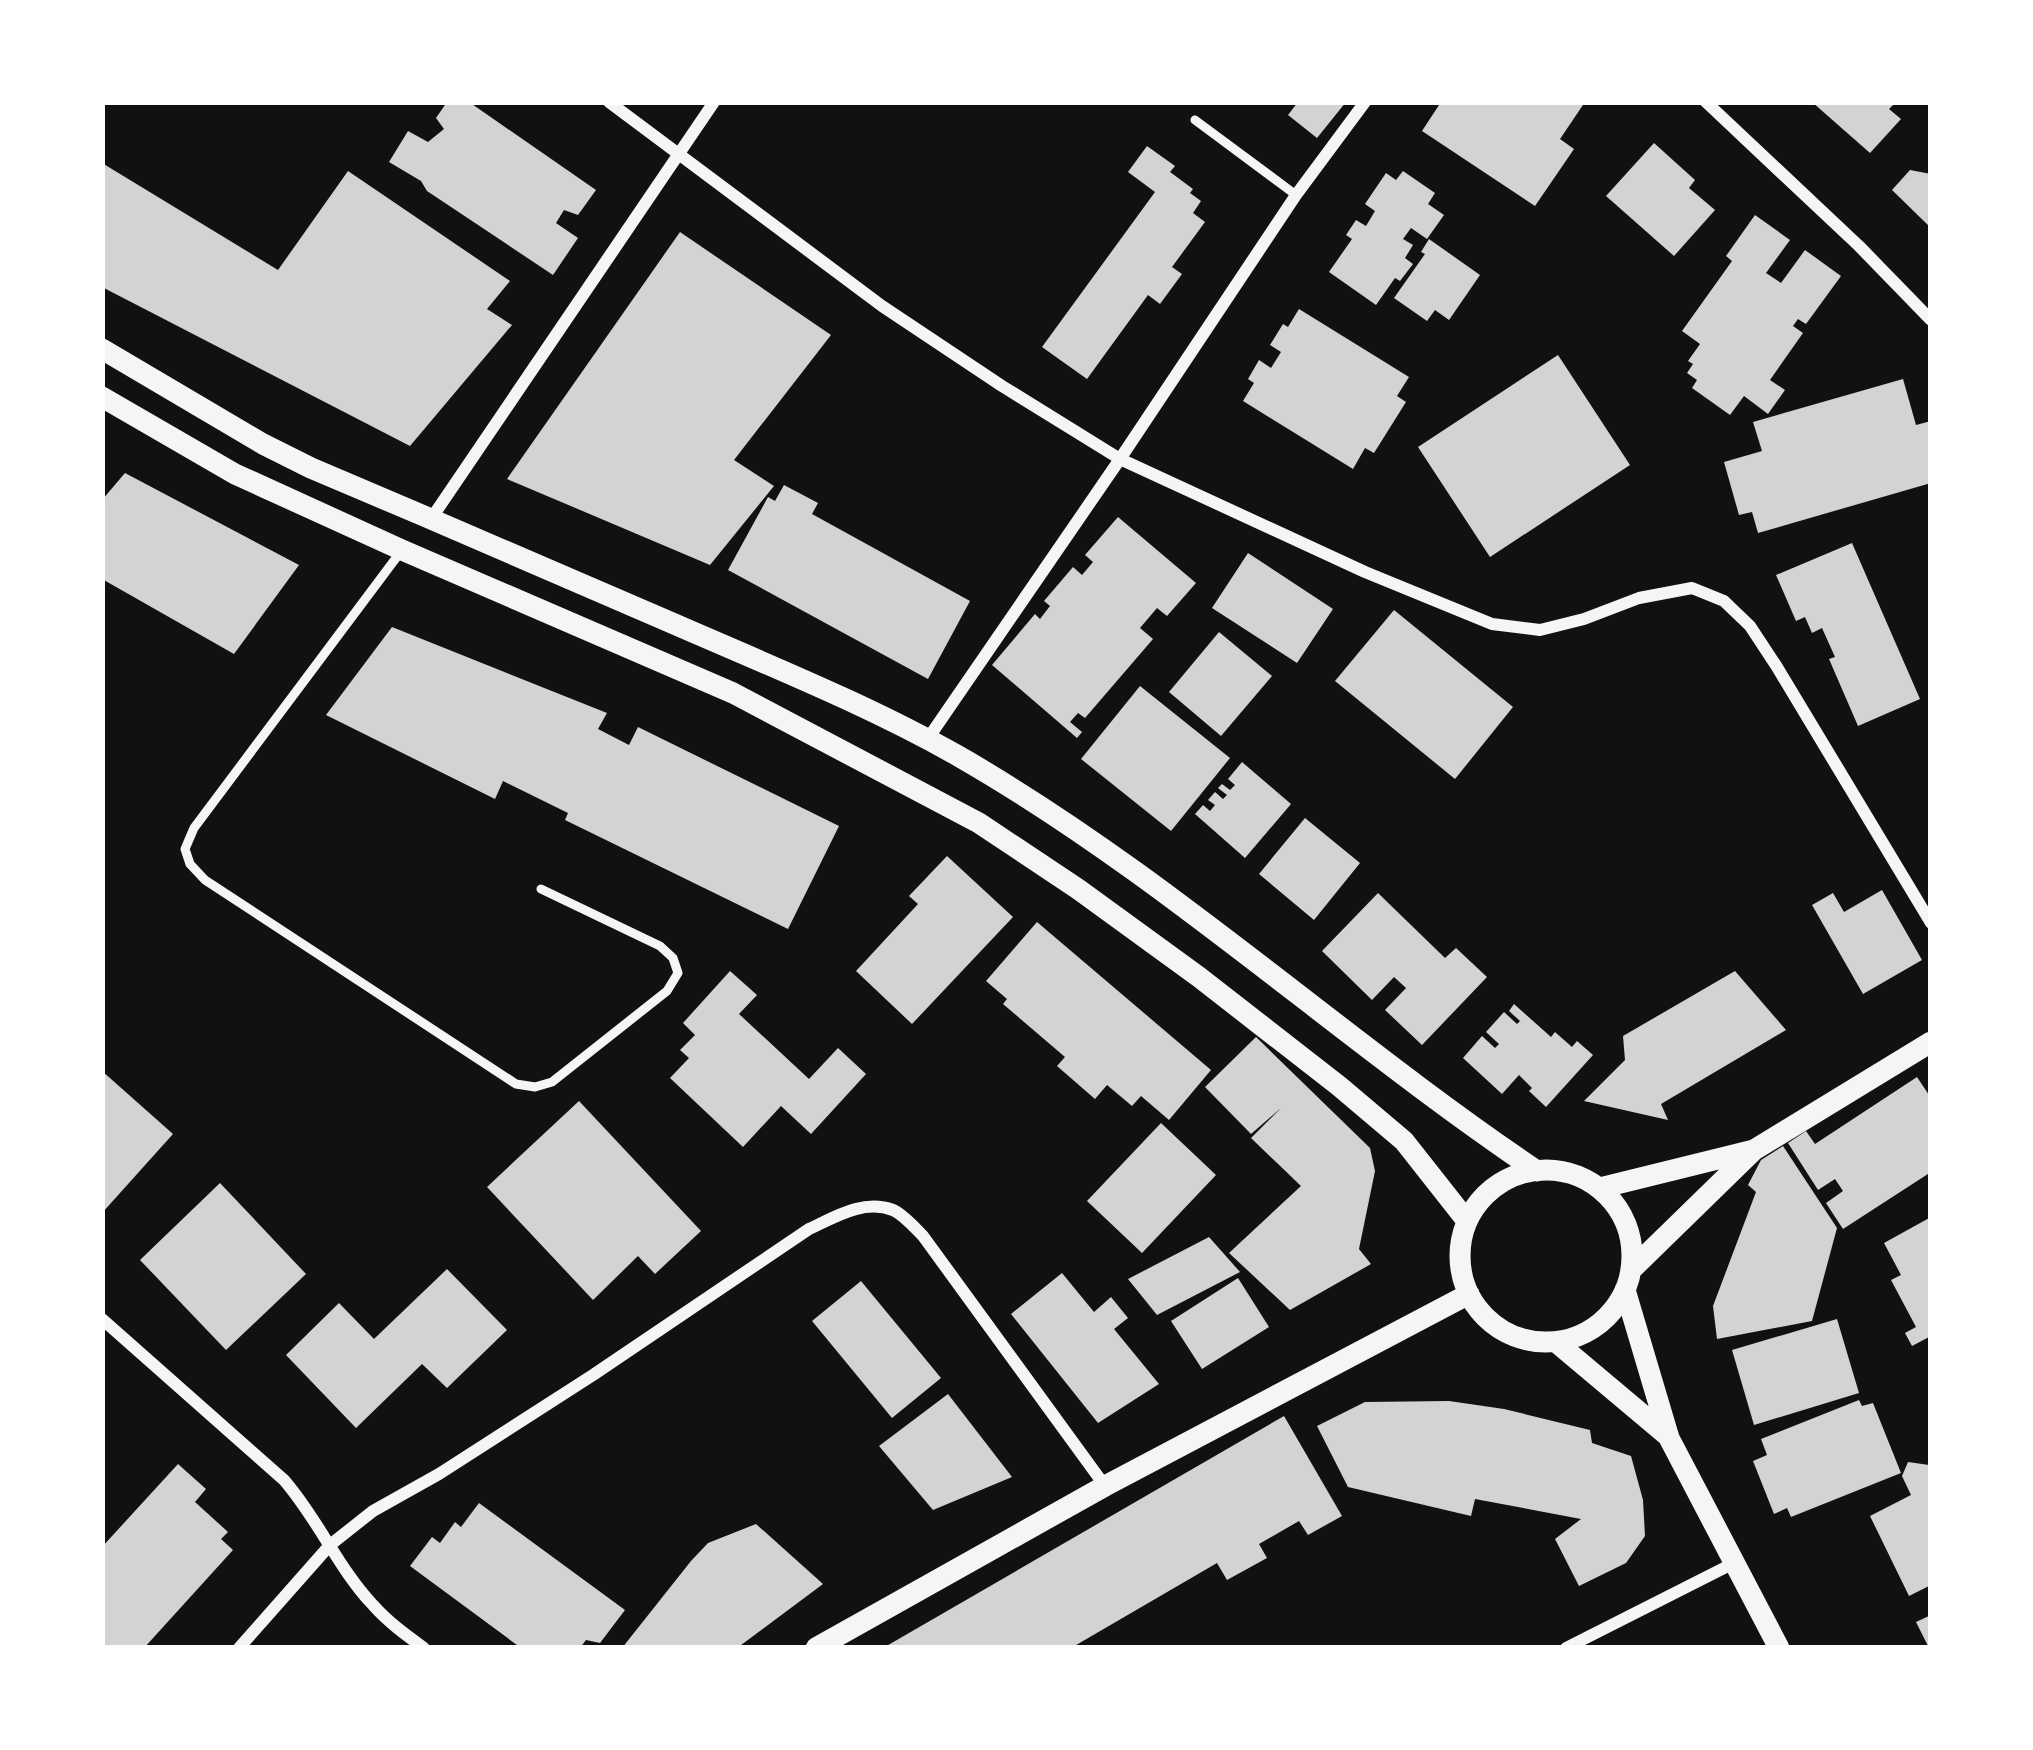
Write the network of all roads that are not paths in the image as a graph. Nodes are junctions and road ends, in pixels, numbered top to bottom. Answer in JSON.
{"nodes":[{"id":1,"x":609,"y":102,"type":"edge"},
{"id":2,"x":713,"y":102,"type":"edge"},
{"id":3,"x":1365,"y":102,"type":"edge"},
{"id":4,"x":1706,"y":102,"type":"edge"},
{"id":5,"x":1195,"y":120,"type":"dead end"},
{"id":6,"x":677,"y":153,"type":"junction"},
{"id":7,"x":1296,"y":195,"type":"junction"},
{"id":8,"x":1931,"y":320,"type":"edge"},
{"id":9,"x":102,"y":349,"type":"edge"},
{"id":10,"x":102,"y":397,"type":"edge"},
{"id":11,"x":1120,"y":459,"type":"junction"},
{"id":12,"x":431,"y":519,"type":"junction"},
{"id":13,"x":401,"y":550,"type":"junction"},
{"id":14,"x":927,"y":740,"type":"junction"},
{"id":15,"x":541,"y":889,"type":"dead end"},
{"id":16,"x":1931,"y":923,"type":"edge"},
{"id":17,"x":1931,"y":1042,"type":"edge"},
{"id":18,"x":1754,"y":1150,"type":"junction"},
{"id":19,"x":1537,"y":1171,"type":"junction"},
{"id":20,"x":1600,"y":1188,"type":"junction"},
{"id":21,"x":1467,"y":1221,"type":"junction"},
{"id":22,"x":1629,"y":1280,"type":"junction"},
{"id":23,"x":1469,"y":1294,"type":"junction"},
{"id":24,"x":102,"y":1319,"type":"edge"},
{"id":25,"x":1556,"y":1342,"type":"junction"},
{"id":26,"x":1669,"y":1438,"type":"junction"},
{"id":27,"x":1105,"y":1486,"type":"junction"},
{"id":28,"x":330,"y":1545,"type":"junction"},
{"id":29,"x":1734,"y":1563,"type":"junction"},
{"id":30,"x":239,"y":1648,"type":"edge"},
{"id":31,"x":424,"y":1648,"type":"edge"},
{"id":32,"x":816,"y":1648,"type":"edge"},
{"id":33,"x":1566,"y":1648,"type":"edge"},
{"id":34,"x":1779,"y":1648,"type":"edge"}],
"edges":[{"from":1,"to":6,"type":"street"},
{"from":2,"to":6,"type":"street"},
{"from":3,"to":7,"type":"street"},
{"from":4,"to":8,"type":"street"},
{"from":5,"to":7,"type":"lane"},
{"from":6,"to":11,"type":"street"},
{"from":6,"to":12,"type":"street"},
{"from":7,"to":11,"type":"street"},
{"from":9,"to":12,"type":"street"},
{"from":10,"to":13,"type":"street"},
{"from":11,"to":14,"type":"street"},
{"from":11,"to":16,"type":"street"},
{"from":12,"to":14,"type":"street"},
{"from":13,"to":15,"type":"lane"},
{"from":13,"to":21,"type":"street"},
{"from":14,"to":19,"type":"street"},
{"from":17,"to":18,"type":"street"},
{"from":18,"to":20,"type":"street"},
{"from":18,"to":22,"type":"street"},
{"from":19,"to":20,"type":"street"},
{"from":19,"to":21,"type":"street"},
{"from":20,"to":22,"type":"street"},
{"from":21,"to":23,"type":"street"},
{"from":22,"to":25,"type":"street"},
{"from":22,"to":26,"type":"street"},
{"from":23,"to":25,"type":"street"},
{"from":23,"to":27,"type":"street"},
{"from":24,"to":28,"type":"street"},
{"from":25,"to":26,"type":"street"},
{"from":26,"to":29,"type":"street"},
{"from":27,"to":28,"type":"street"},
{"from":27,"to":32,"type":"street"},
{"from":28,"to":30,"type":"street"},
{"from":28,"to":31,"type":"street"},
{"from":29,"to":33,"type":"street"},
{"from":29,"to":34,"type":"street"}]}
